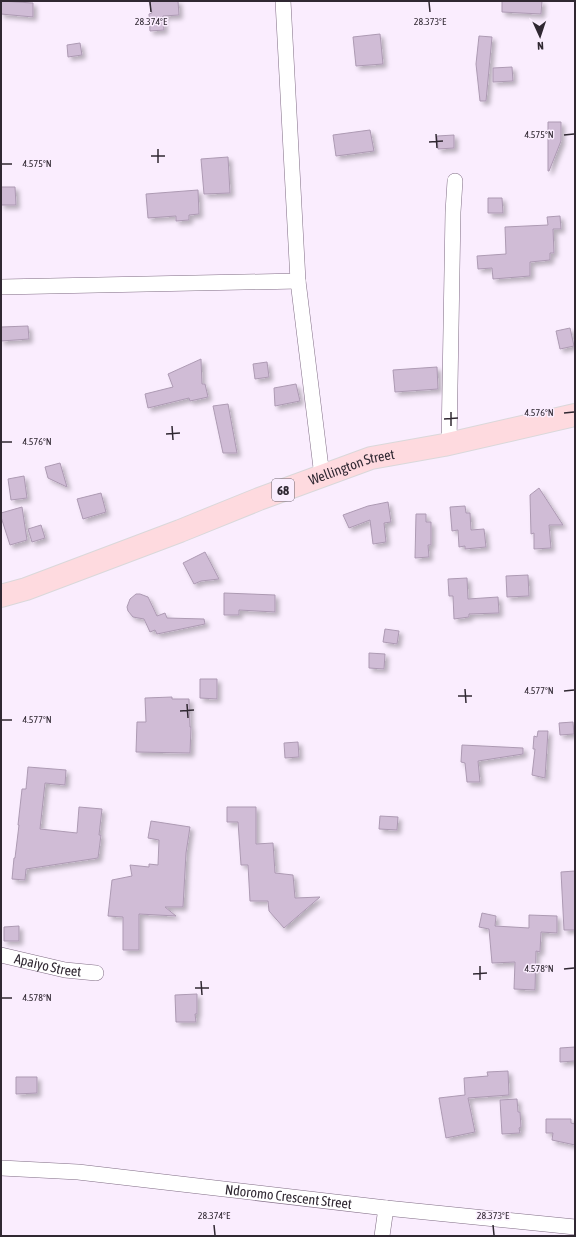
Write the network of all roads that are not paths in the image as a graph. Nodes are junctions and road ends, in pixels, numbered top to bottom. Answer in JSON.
{"nodes":[{"id":1,"x":283,"y":1,"type":"edge"},
{"id":2,"x":455,"y":181,"type":"dead end"},
{"id":3,"x":298,"y":281,"type":"junction"},
{"id":4,"x":1,"y":287,"type":"edge"},
{"id":5,"x":575,"y":415,"type":"edge"},
{"id":6,"x":449,"y":444,"type":"junction"},
{"id":7,"x":322,"y":476,"type":"junction"},
{"id":8,"x":1,"y":596,"type":"edge"},
{"id":9,"x":1,"y":955,"type":"edge"},
{"id":10,"x":96,"y":973,"type":"dead end"},
{"id":11,"x":1,"y":1168,"type":"edge"},
{"id":12,"x":386,"y":1208,"type":"junction"},
{"id":13,"x":575,"y":1227,"type":"edge"},
{"id":14,"x":382,"y":1236,"type":"edge"}],
"edges":[{"from":1,"to":3,"type":"street"},
{"from":2,"to":6,"type":"street"},
{"from":3,"to":4,"type":"street"},
{"from":3,"to":7,"type":"street"},
{"from":5,"to":6,"type":"main road","name":"Wellington Street","number":"68"},
{"from":6,"to":7,"type":"main road","name":"Wellington Street","number":"68"},
{"from":7,"to":8,"type":"main road","name":"Wellington Street","number":"68"},
{"from":9,"to":10,"type":"street","name":"Apaiyo Street"},
{"from":11,"to":12,"type":"street","name":"Ndoromo Crescent Street"},
{"from":12,"to":13,"type":"street","name":"Ndoromo Crescent Street"},
{"from":12,"to":14,"type":"street"}]}
